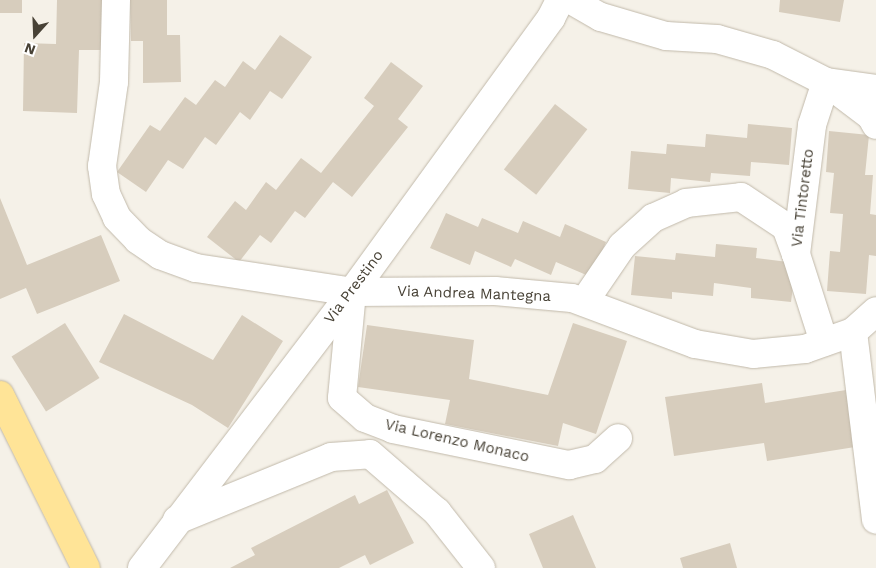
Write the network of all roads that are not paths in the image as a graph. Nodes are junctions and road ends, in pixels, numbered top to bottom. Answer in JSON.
{"nodes":[{"id":1,"x":116,"y":0,"type":"edge"},
{"id":2,"x":560,"y":0,"type":"edge"},
{"id":3,"x":571,"y":0,"type":"edge"},
{"id":4,"x":826,"y":82,"type":"junction"},
{"id":5,"x":876,"y":89,"type":"edge"},
{"id":6,"x":876,"y":125,"type":"edge"},
{"id":7,"x":796,"y":254,"type":"junction"},
{"id":8,"x":352,"y":292,"type":"junction"},
{"id":9,"x":584,"y":302,"type":"junction"},
{"id":10,"x":876,"y":311,"type":"edge"},
{"id":11,"x":853,"y":332,"type":"junction"},
{"id":12,"x":824,"y":342,"type":"junction"},
{"id":13,"x":0,"y":395,"type":"edge"},
{"id":14,"x":618,"y":438,"type":"dead end"},
{"id":15,"x":876,"y":520,"type":"edge"},
{"id":16,"x":176,"y":521,"type":"junction"},
{"id":17,"x":86,"y":568,"type":"edge"},
{"id":18,"x":142,"y":568,"type":"edge"},
{"id":19,"x":481,"y":568,"type":"edge"}],
"edges":[{"from":1,"to":8,"type":"street","name":"Via Andrea Mantegna"},
{"from":2,"to":8,"type":"street","name":"Via Prestino"},
{"from":3,"to":4,"type":"street"},
{"from":4,"to":5,"type":"street"},
{"from":4,"to":6,"type":"street"},
{"from":4,"to":7,"type":"street","name":"Via Tintoretto"},
{"from":7,"to":9,"type":"street"},
{"from":7,"to":12,"type":"street","name":"Via Tintoretto"},
{"from":8,"to":9,"type":"street","name":"Via Andrea Mantegna"},
{"from":8,"to":14,"type":"street","name":"Via Lorenzo Monaco"},
{"from":8,"to":16,"type":"street","name":"Via Prestino"},
{"from":9,"to":12,"type":"street","name":"Via Andrea Mantegna"},
{"from":10,"to":11,"type":"street","name":"Via Andrea Mantegna"},
{"from":11,"to":12,"type":"street","name":"Via Andrea Mantegna"},
{"from":11,"to":15,"type":"street"},
{"from":13,"to":17,"type":"main road"},
{"from":16,"to":18,"type":"street","name":"Via Prestino"},
{"from":16,"to":19,"type":"street"}]}
